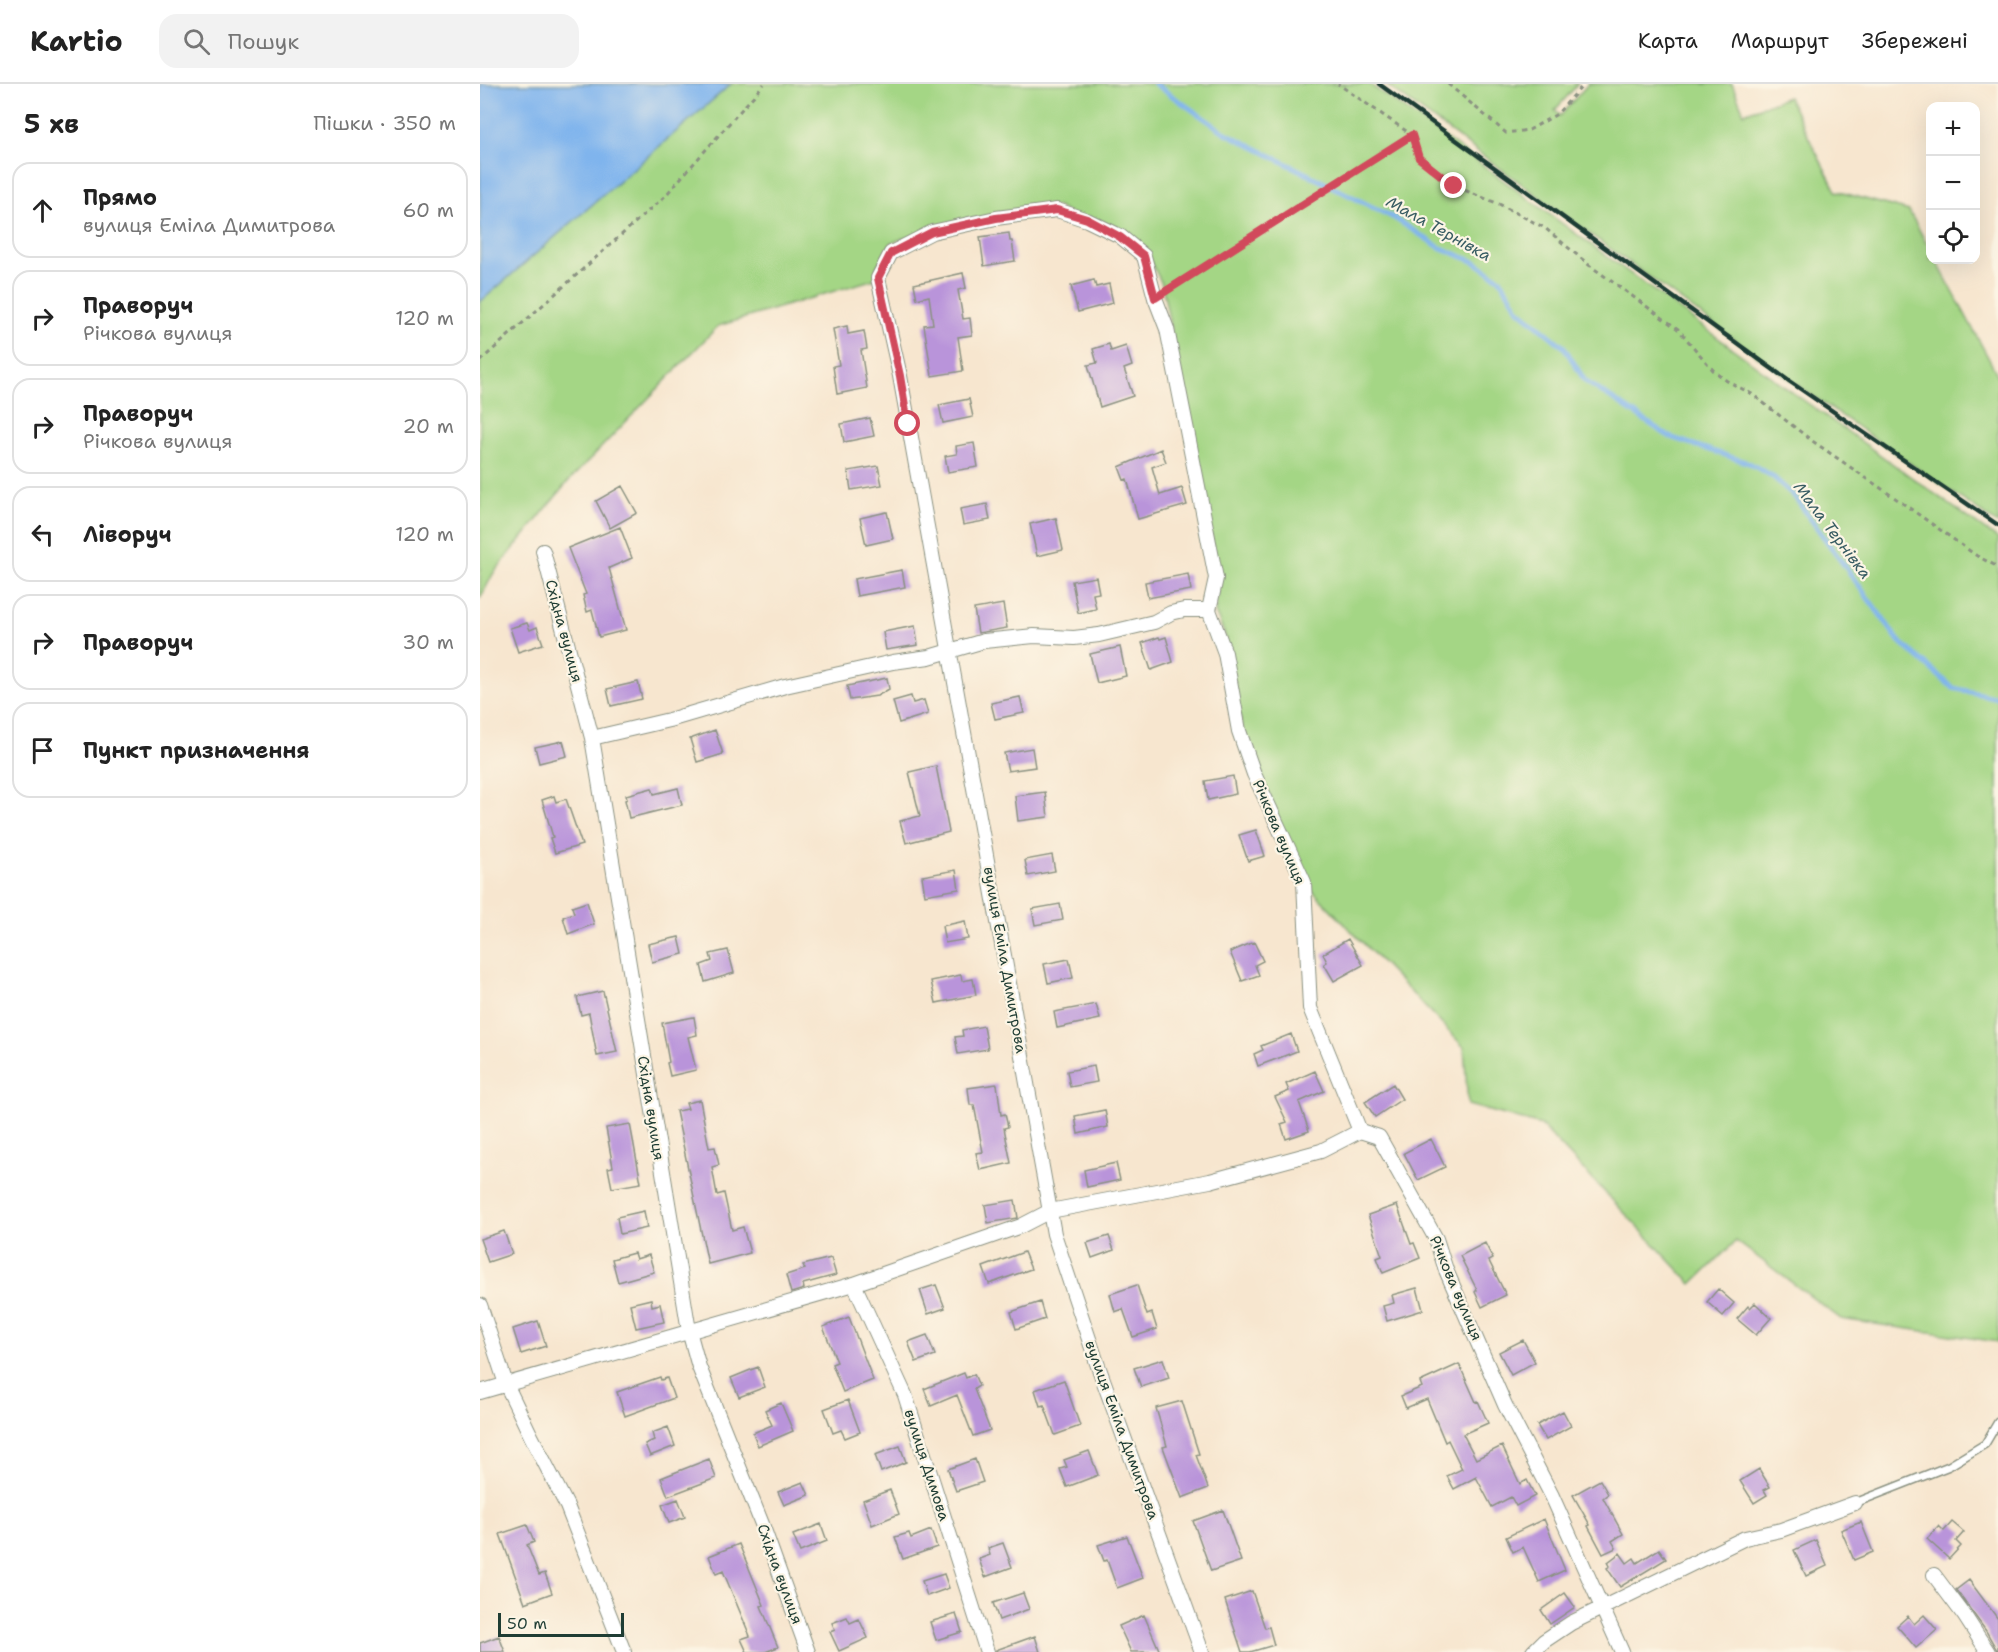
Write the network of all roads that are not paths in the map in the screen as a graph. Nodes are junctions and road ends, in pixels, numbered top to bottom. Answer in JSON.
{"nodes":[{"id":1,"x":543,"y":551,"type":"dead end"},
{"id":2,"x":1209,"y":610,"type":"junction"},
{"id":3,"x":949,"y":651,"type":"junction"},
{"id":4,"x":592,"y":738,"type":"junction"},
{"id":5,"x":1360,"y":1131,"type":"junction"},
{"id":6,"x":1050,"y":1211,"type":"junction"},
{"id":7,"x":854,"y":1284,"type":"junction"},
{"id":8,"x":480,"y":1305,"type":"edge"},
{"id":9,"x":689,"y":1331,"type":"junction"},
{"id":10,"x":506,"y":1384,"type":"junction"},
{"id":11,"x":480,"y":1392,"type":"edge"},
{"id":12,"x":1998,"y":1422,"type":"edge"},
{"id":13,"x":1855,"y":1503,"type":"joint"},
{"id":14,"x":1934,"y":1575,"type":"dead end"},
{"id":15,"x":1602,"y":1609,"type":"junction"},
{"id":16,"x":624,"y":1652,"type":"edge"},
{"id":17,"x":808,"y":1652,"type":"edge"},
{"id":18,"x":987,"y":1652,"type":"edge"},
{"id":19,"x":1202,"y":1652,"type":"edge"},
{"id":20,"x":1533,"y":1652,"type":"edge"},
{"id":21,"x":1622,"y":1652,"type":"edge"},
{"id":22,"x":1988,"y":1652,"type":"edge"}],
"edges":[{"from":1,"to":4,"type":"street","name":"Східна вулиця"},
{"from":2,"to":3,"type":"street"},
{"from":2,"to":3,"type":"street","name":"вулиця Еміла Димитрова"},
{"from":2,"to":5,"type":"street","name":"Річкова вулиця"},
{"from":3,"to":4,"type":"street"},
{"from":3,"to":6,"type":"street","name":"вулиця Еміла Димитрова"},
{"from":4,"to":9,"type":"street","name":"Східна вулиця"},
{"from":5,"to":6,"type":"street"},
{"from":5,"to":15,"type":"street","name":"Річкова вулиця"},
{"from":6,"to":7,"type":"street"},
{"from":6,"to":19,"type":"street","name":"вулиця Еміла Димитрова"},
{"from":7,"to":9,"type":"street"},
{"from":7,"to":18,"type":"street","name":"вулиця Димова"},
{"from":8,"to":10,"type":"street"},
{"from":9,"to":10,"type":"street"},
{"from":9,"to":17,"type":"street","name":"Східна вулиця"},
{"from":10,"to":11,"type":"street"},
{"from":10,"to":16,"type":"street"},
{"from":12,"to":13,"type":"lane"},
{"from":13,"to":15,"type":"street"},
{"from":14,"to":22,"type":"street"},
{"from":15,"to":20,"type":"street"},
{"from":15,"to":21,"type":"street","name":"Річкова вулиця"}]}
